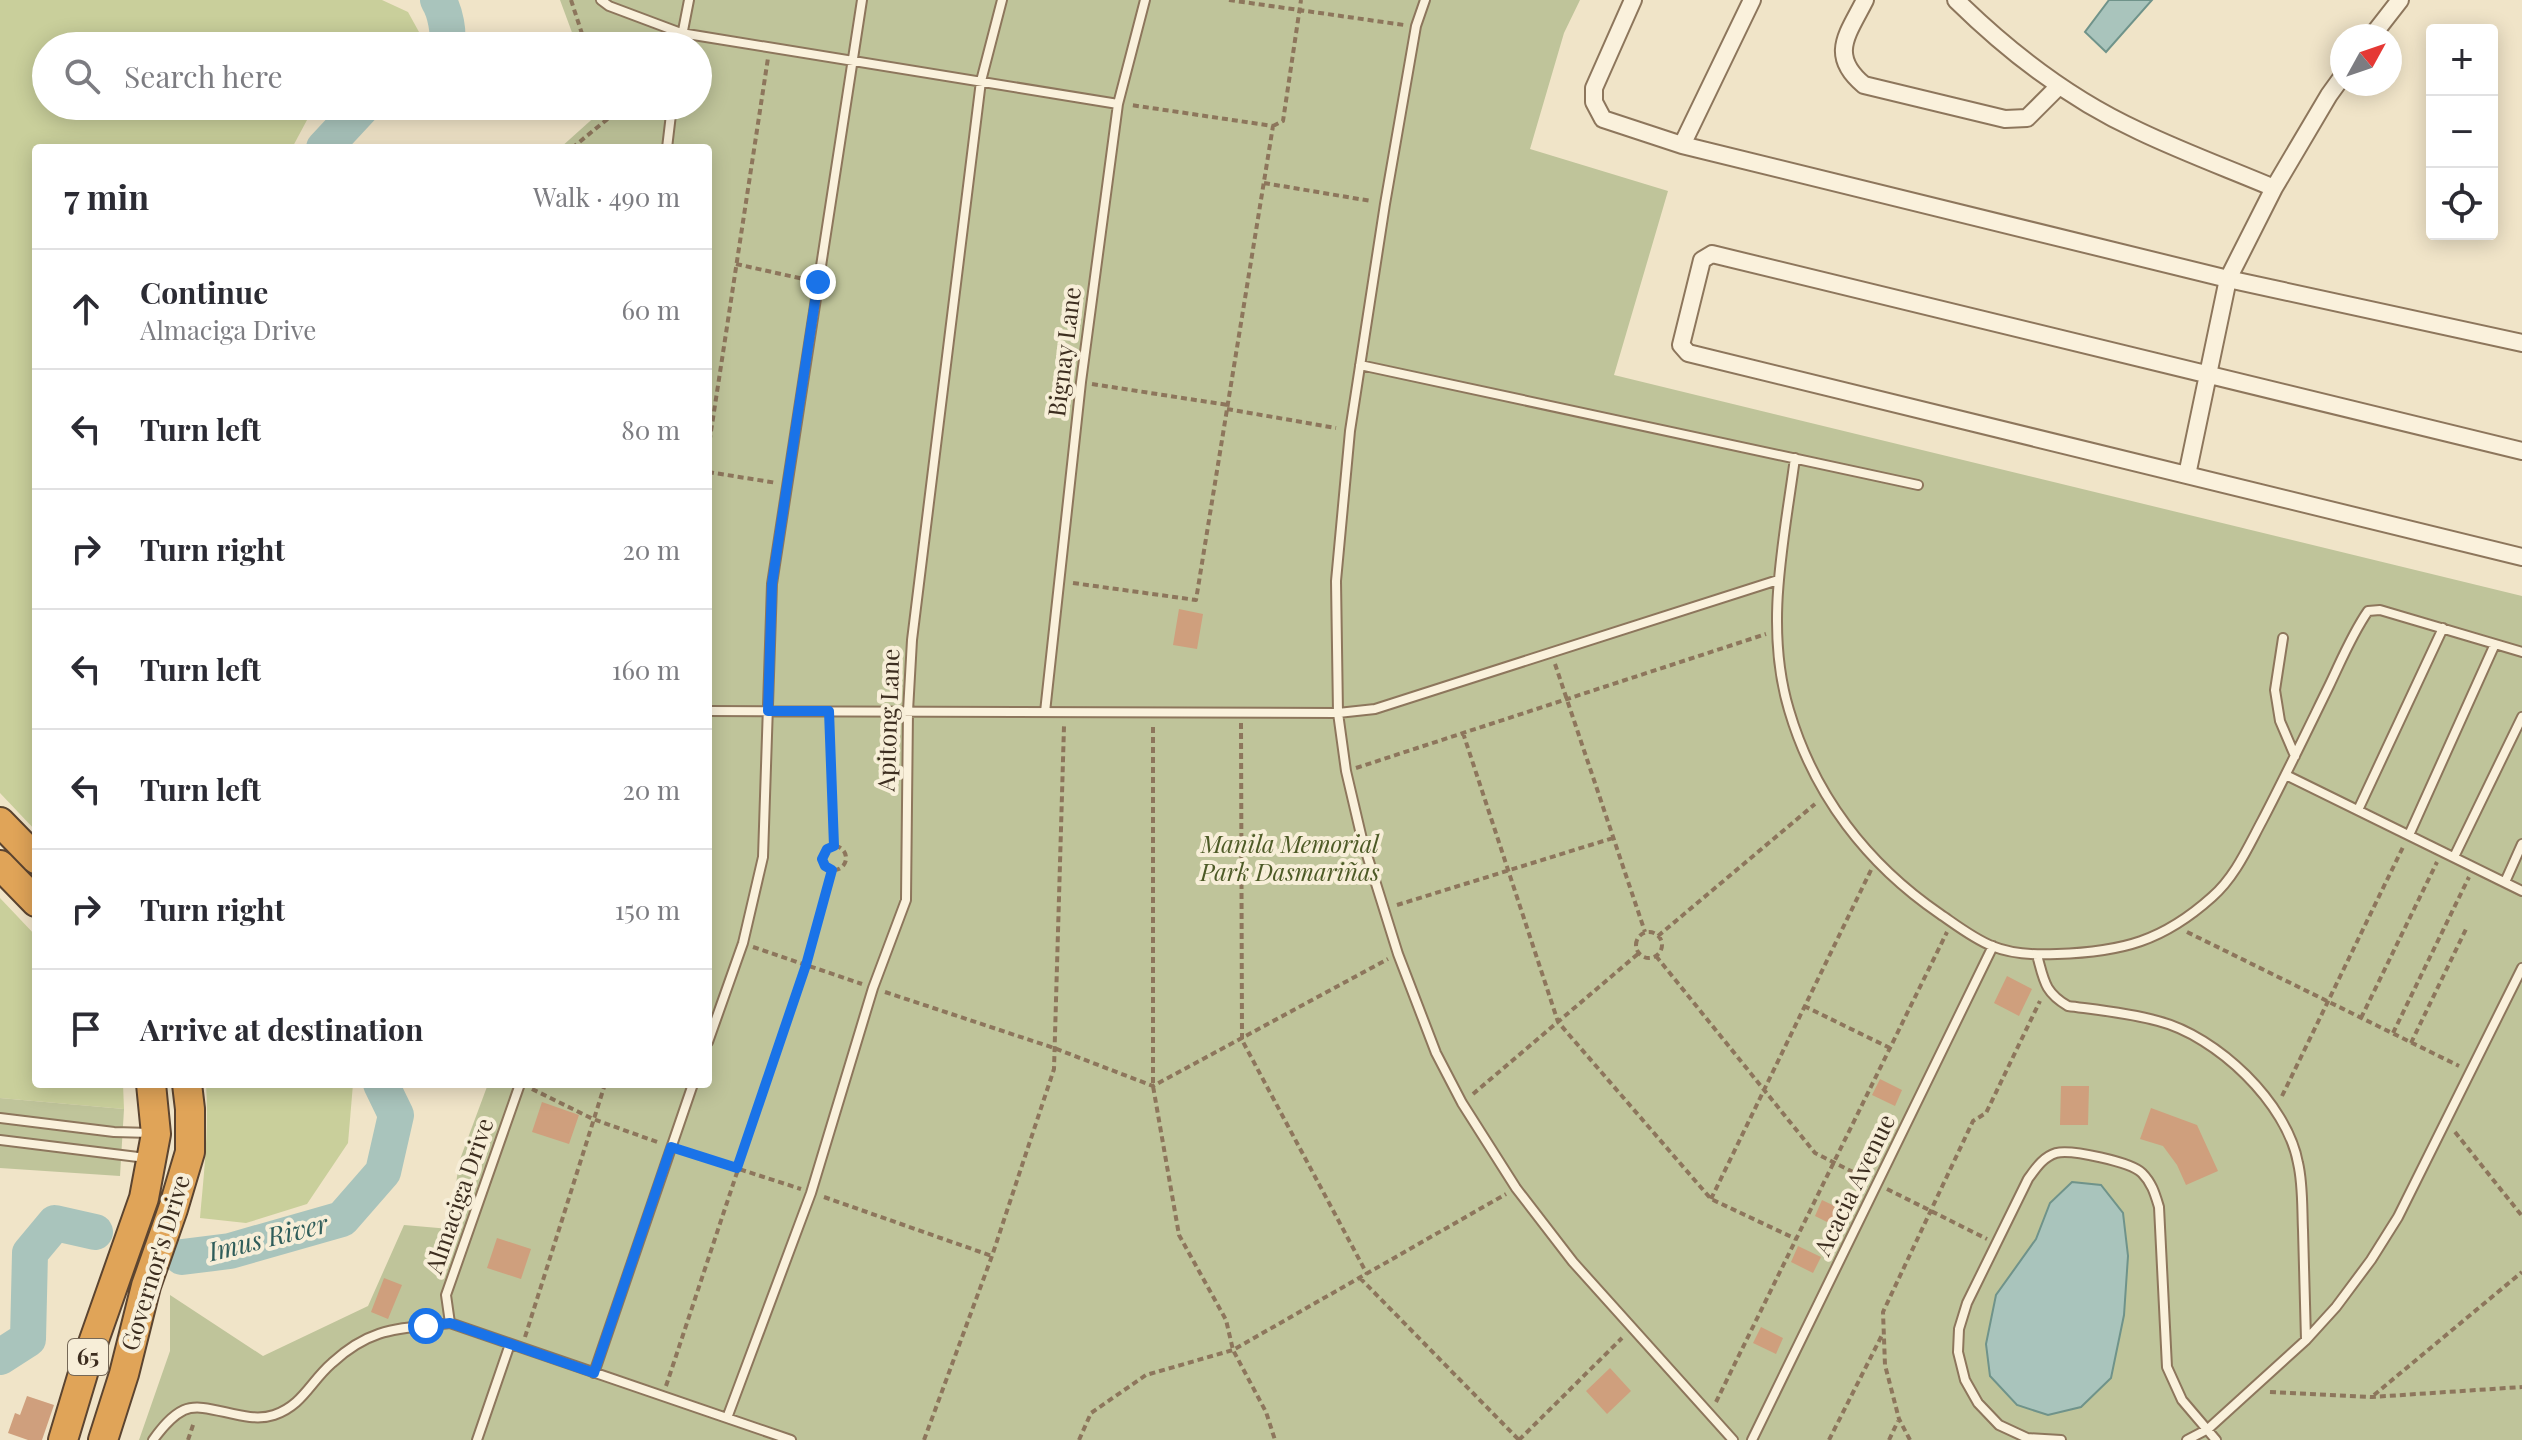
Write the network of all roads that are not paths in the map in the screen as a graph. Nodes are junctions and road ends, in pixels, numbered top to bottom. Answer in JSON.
{"nodes":[{"id":1,"x":601,"y":0,"type":"edge"},
{"id":2,"x":689,"y":0,"type":"edge"},
{"id":3,"x":862,"y":0,"type":"edge"},
{"id":4,"x":1002,"y":0,"type":"edge"},
{"id":5,"x":1145,"y":0,"type":"edge"},
{"id":6,"x":1425,"y":0,"type":"edge"},
{"id":7,"x":1633,"y":0,"type":"edge"},
{"id":8,"x":1752,"y":0,"type":"edge"},
{"id":9,"x":1865,"y":0,"type":"edge"},
{"id":10,"x":2400,"y":0,"type":"edge"},
{"id":11,"x":1959,"y":1,"type":"edge"},
{"id":12,"x":2381,"y":24,"type":"edge"},
{"id":13,"x":678,"y":32,"type":"edge"},
{"id":14,"x":681,"y":32,"type":"edge"},
{"id":15,"x":712,"y":38,"type":"edge"},
{"id":16,"x":853,"y":60,"type":"junction"},
{"id":17,"x":981,"y":81,"type":"junction"},
{"id":18,"x":2059,"y":86,"type":"junction"},
{"id":19,"x":2330,"y":94,"type":"edge"},
{"id":20,"x":1118,"y":104,"type":"junction"},
{"id":21,"x":670,"y":120,"type":"edge"},
{"id":22,"x":667,"y":144,"type":"edge"},
{"id":23,"x":1682,"y":145,"type":"junction"},
{"id":24,"x":2274,"y":188,"type":"junction"},
{"id":25,"x":2228,"y":279,"type":"junction"},
{"id":26,"x":2522,"y":343,"type":"edge"},
{"id":27,"x":1360,"y":365,"type":"junction"},
{"id":28,"x":2208,"y":375,"type":"junction"},
{"id":29,"x":2522,"y":451,"type":"edge"},
{"id":30,"x":1795,"y":458,"type":"junction"},
{"id":31,"x":2187,"y":475,"type":"junction"},
{"id":32,"x":1918,"y":485,"type":"dead end"},
{"id":33,"x":2522,"y":557,"type":"edge"},
{"id":34,"x":1778,"y":580,"type":"junction"},
{"id":35,"x":2443,"y":628,"type":"junction"},
{"id":36,"x":2283,"y":638,"type":"dead end"},
{"id":37,"x":2495,"y":644,"type":"junction"},
{"id":38,"x":2522,"y":652,"type":"edge"},
{"id":39,"x":712,"y":711,"type":"edge"},
{"id":40,"x":768,"y":711,"type":"junction"},
{"id":41,"x":908,"y":711,"type":"junction"},
{"id":42,"x":1045,"y":712,"type":"junction"},
{"id":43,"x":1338,"y":713,"type":"junction"},
{"id":44,"x":2522,"y":717,"type":"edge"},
{"id":45,"x":2295,"y":756,"type":"junction"},
{"id":46,"x":2286,"y":775,"type":"junction"},
{"id":47,"x":2358,"y":810,"type":"junction"},
{"id":48,"x":0,"y":822,"type":"edge"},
{"id":49,"x":2409,"y":835,"type":"junction"},
{"id":50,"x":2522,"y":844,"type":"edge"},
{"id":51,"x":32,"y":855,"type":"edge"},
{"id":52,"x":2454,"y":857,"type":"junction"},
{"id":53,"x":0,"y":865,"type":"edge"},
{"id":54,"x":2505,"y":882,"type":"junction"},
{"id":55,"x":2522,"y":891,"type":"edge"},
{"id":56,"x":32,"y":898,"type":"edge"},
{"id":57,"x":1993,"y":946,"type":"junction"},
{"id":58,"x":2037,"y":955,"type":"junction"},
{"id":59,"x":2522,"y":968,"type":"edge"},
{"id":60,"x":712,"y":1031,"type":"edge"},
{"id":61,"x":151,"y":1088,"type":"edge"},
{"id":62,"x":187,"y":1088,"type":"edge"},
{"id":63,"x":521,"y":1088,"type":"edge"},
{"id":64,"x":692,"y":1088,"type":"edge"},
{"id":65,"x":0,"y":1118,"type":"edge"},
{"id":66,"x":0,"y":1140,"type":"edge"},
{"id":67,"x":154,"y":1146,"type":"junction"},
{"id":68,"x":450,"y":1323,"type":"junction"},
{"id":69,"x":2306,"y":1340,"type":"junction"},
{"id":70,"x":510,"y":1344,"type":"junction"},
{"id":71,"x":594,"y":1373,"type":"junction"},
{"id":72,"x":727,"y":1418,"type":"junction"},
{"id":73,"x":2208,"y":1429,"type":"junction"},
{"id":74,"x":63,"y":1440,"type":"edge"},
{"id":75,"x":103,"y":1440,"type":"edge"},
{"id":76,"x":153,"y":1440,"type":"edge"},
{"id":77,"x":477,"y":1440,"type":"edge"},
{"id":78,"x":791,"y":1440,"type":"edge"},
{"id":79,"x":1733,"y":1440,"type":"edge"},
{"id":80,"x":1752,"y":1440,"type":"edge"},
{"id":81,"x":2061,"y":1440,"type":"edge"},
{"id":82,"x":2187,"y":1440,"type":"edge"},
{"id":83,"x":2216,"y":1440,"type":"edge"}],
"edges":[{"from":1,"to":13,"type":"lane"},
{"from":2,"to":14,"type":"lane"},
{"from":3,"to":16,"type":"lane"},
{"from":4,"to":17,"type":"lane","name":"Apitong Lane"},
{"from":5,"to":20,"type":"lane","name":"Bignay Lane"},
{"from":6,"to":27,"type":"lane"},
{"from":7,"to":23,"type":"street"},
{"from":8,"to":23,"type":"street"},
{"from":9,"to":18,"type":"street"},
{"from":10,"to":12,"type":"street"},
{"from":11,"to":18,"type":"street"},
{"from":15,"to":16,"type":"lane"},
{"from":16,"to":17,"type":"lane"},
{"from":16,"to":40,"type":"lane"},
{"from":17,"to":20,"type":"lane"},
{"from":17,"to":41,"type":"lane","name":"Apitong Lane"},
{"from":18,"to":24,"type":"street"},
{"from":19,"to":24,"type":"street"},
{"from":20,"to":42,"type":"lane","name":"Bignay Lane"},
{"from":21,"to":22,"type":"lane"},
{"from":23,"to":25,"type":"street"},
{"from":24,"to":25,"type":"street"},
{"from":25,"to":26,"type":"street"},
{"from":25,"to":28,"type":"street"},
{"from":27,"to":30,"type":"lane"},
{"from":27,"to":43,"type":"lane"},
{"from":28,"to":29,"type":"street"},
{"from":28,"to":31,"type":"street"},
{"from":28,"to":31,"type":"street"},
{"from":30,"to":32,"type":"lane"},
{"from":30,"to":34,"type":"lane"},
{"from":31,"to":33,"type":"street"},
{"from":34,"to":43,"type":"lane"},
{"from":34,"to":57,"type":"lane"},
{"from":35,"to":37,"type":"lane"},
{"from":35,"to":45,"type":"lane"},
{"from":35,"to":47,"type":"lane"},
{"from":36,"to":45,"type":"lane"},
{"from":37,"to":38,"type":"lane"},
{"from":37,"to":49,"type":"lane"},
{"from":39,"to":40,"type":"lane"},
{"from":40,"to":41,"type":"lane"},
{"from":40,"to":60,"type":"lane"},
{"from":41,"to":42,"type":"lane"},
{"from":41,"to":72,"type":"lane","name":"Apitong Lane"},
{"from":42,"to":43,"type":"lane"},
{"from":43,"to":79,"type":"lane"},
{"from":44,"to":52,"type":"lane"},
{"from":45,"to":46,"type":"lane"},
{"from":46,"to":47,"type":"lane"},
{"from":46,"to":58,"type":"lane"},
{"from":47,"to":49,"type":"lane"},
{"from":48,"to":51,"type":"highway"},
{"from":49,"to":52,"type":"lane"},
{"from":50,"to":54,"type":"lane"},
{"from":52,"to":54,"type":"lane"},
{"from":53,"to":56,"type":"highway"},
{"from":54,"to":55,"type":"lane"},
{"from":57,"to":58,"type":"lane"},
{"from":57,"to":80,"type":"lane","name":"Acacia Avenue"},
{"from":58,"to":69,"type":"lane"},
{"from":59,"to":69,"type":"lane"},
{"from":61,"to":67,"type":"highway","name":"Governor's Drive","number":"65"},
{"from":62,"to":75,"type":"highway","name":"Governor's Drive","number":"65"},
{"from":63,"to":68,"type":"lane","name":"Almaciga Drive"},
{"from":64,"to":71,"type":"lane"},
{"from":65,"to":67,"type":"lane"},
{"from":66,"to":67,"type":"lane"},
{"from":67,"to":74,"type":"highway","name":"Governor's Drive","number":"65"},
{"from":68,"to":70,"type":"lane"},
{"from":68,"to":76,"type":"lane"},
{"from":69,"to":73,"type":"lane"},
{"from":70,"to":71,"type":"lane"},
{"from":70,"to":77,"type":"lane"},
{"from":71,"to":72,"type":"lane"},
{"from":72,"to":78,"type":"lane"},
{"from":73,"to":81,"type":"lane"},
{"from":73,"to":82,"type":"lane"},
{"from":73,"to":83,"type":"lane"}]}
